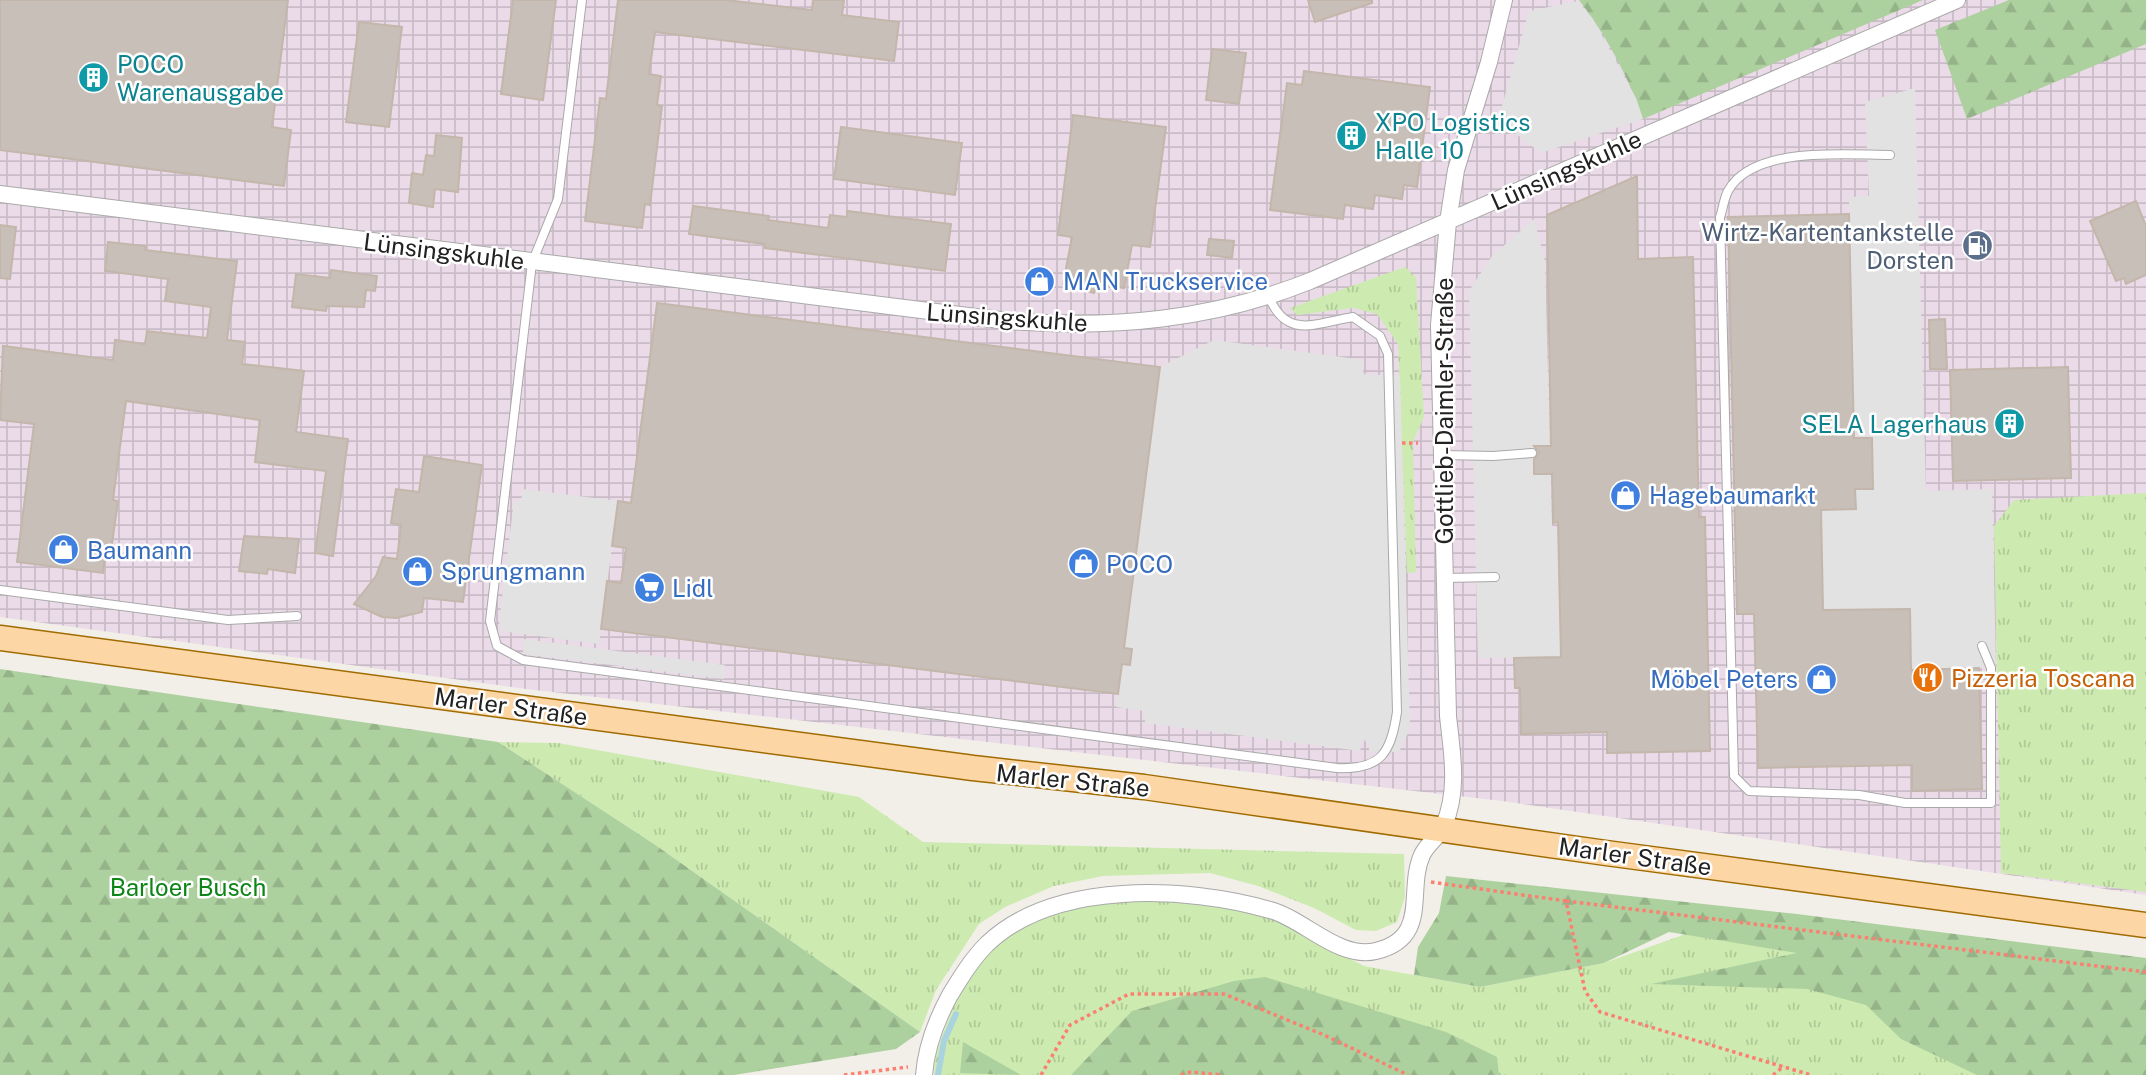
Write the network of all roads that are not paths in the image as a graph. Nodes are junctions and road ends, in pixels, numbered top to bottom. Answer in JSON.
{"nodes":[{"id":1,"x":582,"y":0,"type":"edge"},
{"id":2,"x":1957,"y":0,"type":"edge"},
{"id":3,"x":1505,"y":1,"type":"edge"},
{"id":4,"x":1890,"y":155,"type":"dead end"},
{"id":5,"x":0,"y":194,"type":"edge"},
{"id":6,"x":1448,"y":222,"type":"junction"},
{"id":7,"x":532,"y":263,"type":"junction"},
{"id":8,"x":1269,"y":297,"type":"junction"},
{"id":9,"x":1532,"y":453,"type":"dead end"},
{"id":10,"x":1443,"y":455,"type":"junction"},
{"id":11,"x":1494,"y":577,"type":"dead end"},
{"id":12,"x":1445,"y":578,"type":"junction"},
{"id":13,"x":0,"y":590,"type":"edge"},
{"id":14,"x":298,"y":616,"type":"dead end"},
{"id":15,"x":0,"y":638,"type":"edge"},
{"id":16,"x":1982,"y":646,"type":"dead end"},
{"id":17,"x":1443,"y":828,"type":"junction"},
{"id":18,"x":2146,"y":925,"type":"edge"},
{"id":19,"x":924,"y":1070,"type":"edge"}],
"edges":[{"from":1,"to":7,"type":"lane"},
{"from":2,"to":6,"type":"street","name":"Lünsingskuhle"},
{"from":3,"to":6,"type":"street","name":"Gottlieb-Daimler-Straße"},
{"from":4,"to":16,"type":"lane"},
{"from":5,"to":7,"type":"street","name":"Lünsingskuhle"},
{"from":6,"to":8,"type":"street","name":"Lünsingskuhle"},
{"from":6,"to":10,"type":"street","name":"Gottlieb-Daimler-Straße"},
{"from":7,"to":8,"type":"street","name":"Lünsingskuhle"},
{"from":7,"to":8,"type":"lane"},
{"from":9,"to":10,"type":"lane"},
{"from":10,"to":12,"type":"street","name":"Gottlieb-Daimler-Straße"},
{"from":11,"to":12,"type":"lane"},
{"from":12,"to":17,"type":"street","name":"Gottlieb-Daimler-Straße"},
{"from":13,"to":14,"type":"lane"},
{"from":15,"to":17,"type":"main road","name":"Marler Straße"},
{"from":17,"to":18,"type":"main road","name":"Marler Straße"},
{"from":17,"to":19,"type":"street"}]}
